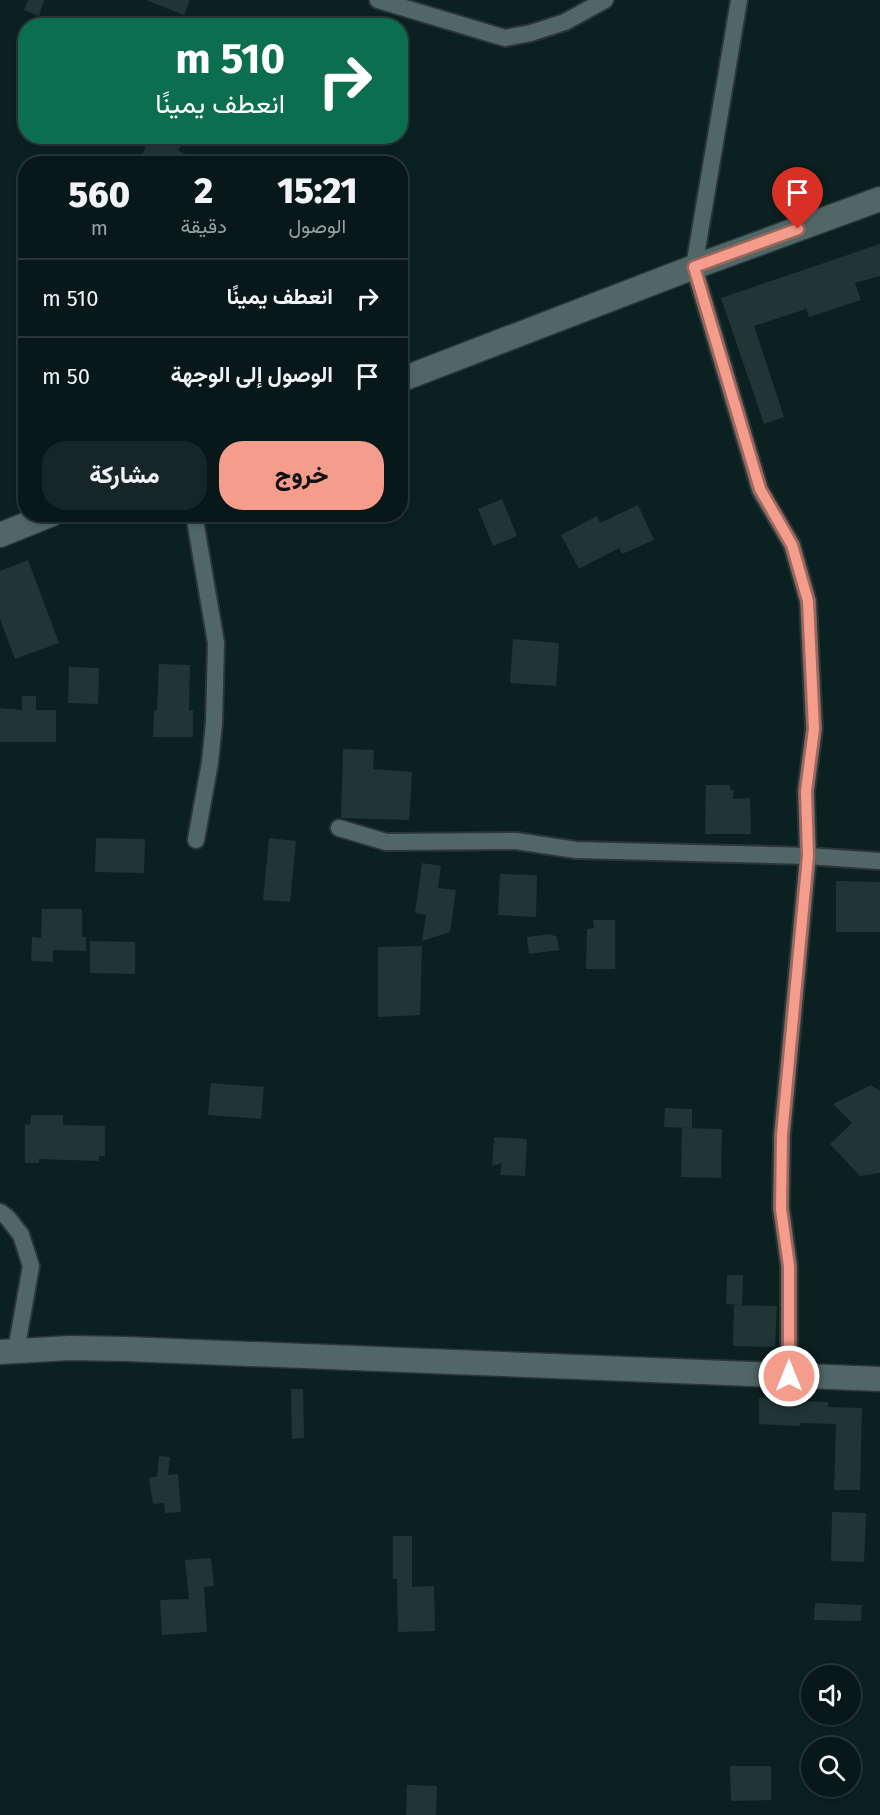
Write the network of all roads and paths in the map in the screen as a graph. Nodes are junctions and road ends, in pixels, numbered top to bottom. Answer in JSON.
{"nodes":[{"id":1,"x":378,"y":0,"type":"edge"},
{"id":2,"x":605,"y":0,"type":"edge"},
{"id":3,"x":739,"y":0,"type":"edge"},
{"id":4,"x":880,"y":199,"type":"edge"},
{"id":5,"x":694,"y":267,"type":"junction"},
{"id":6,"x":408,"y":377,"type":"edge"},
{"id":7,"x":32,"y":522,"type":"edge"},
{"id":8,"x":195,"y":522,"type":"edge"},
{"id":9,"x":0,"y":535,"type":"edge"},
{"id":10,"x":339,"y":828,"type":"dead end"},
{"id":11,"x":196,"y":840,"type":"dead end"},
{"id":12,"x":808,"y":856,"type":"junction"},
{"id":13,"x":880,"y":861,"type":"edge"},
{"id":14,"x":0,"y":1212,"type":"edge"},
{"id":15,"x":8,"y":1351,"type":"edge"},
{"id":16,"x":789,"y":1376,"type":"junction"},
{"id":17,"x":880,"y":1379,"type":"edge"}],
"edges":[{"from":1,"to":2,"type":"street"},
{"from":3,"to":5,"type":"street"},
{"from":4,"to":5,"type":"street"},
{"from":5,"to":6,"type":"street"},
{"from":5,"to":12,"type":"street"},
{"from":7,"to":9,"type":"street"},
{"from":8,"to":11,"type":"street"},
{"from":10,"to":12,"type":"street"},
{"from":12,"to":13,"type":"street"},
{"from":12,"to":16,"type":"street"},
{"from":14,"to":15,"type":"street"},
{"from":15,"to":16,"type":"street"},
{"from":16,"to":17,"type":"street"}]}
